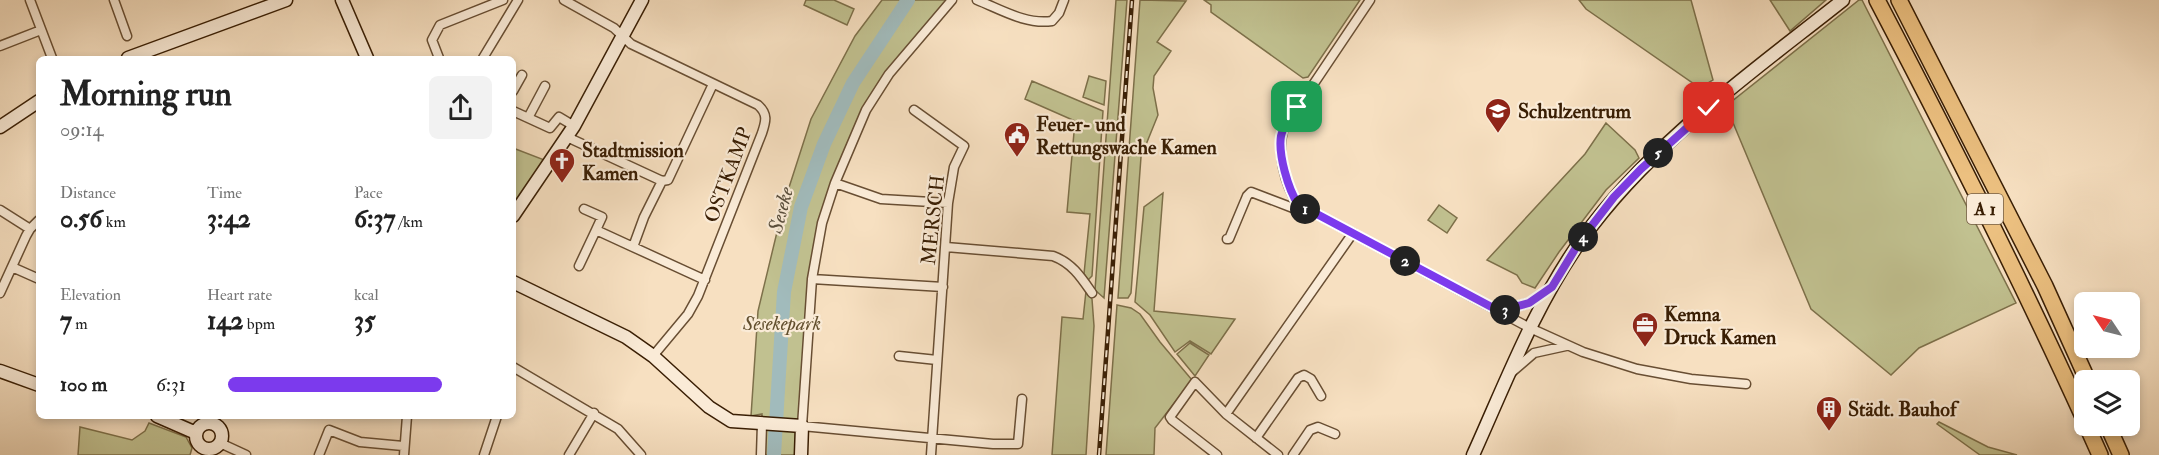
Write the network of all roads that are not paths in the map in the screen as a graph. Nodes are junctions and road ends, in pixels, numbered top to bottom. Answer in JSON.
{"nodes":[{"id":1,"x":30,"y":0,"type":"edge"},
{"id":2,"x":114,"y":0,"type":"edge"},
{"id":3,"x":286,"y":0,"type":"edge"},
{"id":4,"x":342,"y":0,"type":"edge"},
{"id":5,"x":350,"y":0,"type":"edge"},
{"id":6,"x":503,"y":0,"type":"edge"},
{"id":7,"x":518,"y":0,"type":"edge"},
{"id":8,"x":564,"y":0,"type":"edge"},
{"id":9,"x":642,"y":0,"type":"edge"},
{"id":10,"x":952,"y":0,"type":"edge"},
{"id":11,"x":977,"y":0,"type":"edge"},
{"id":12,"x":1064,"y":0,"type":"edge"},
{"id":13,"x":1370,"y":0,"type":"edge"},
{"id":14,"x":1843,"y":0,"type":"edge"},
{"id":15,"x":1899,"y":0,"type":"edge"},
{"id":16,"x":1877,"y":1,"type":"edge"},
{"id":17,"x":41,"y":30,"type":"junction"},
{"id":18,"x":127,"y":36,"type":"dead end"},
{"id":19,"x":623,"y":36,"type":"junction"},
{"id":20,"x":0,"y":46,"type":"edge"},
{"id":21,"x":51,"y":56,"type":"edge"},
{"id":22,"x":133,"y":56,"type":"edge"},
{"id":23,"x":366,"y":56,"type":"edge"},
{"id":24,"x":373,"y":56,"type":"edge"},
{"id":25,"x":438,"y":56,"type":"edge"},
{"id":26,"x":484,"y":56,"type":"edge"},
{"id":27,"x":522,"y":75,"type":"dead end"},
{"id":28,"x":713,"y":84,"type":"junction"},
{"id":29,"x":516,"y":86,"type":"edge"},
{"id":30,"x":545,"y":86,"type":"dead end"},
{"id":31,"x":36,"y":103,"type":"edge"},
{"id":32,"x":914,"y":110,"type":"dead end"},
{"id":33,"x":516,"y":112,"type":"edge"},
{"id":34,"x":528,"y":118,"type":"junction"},
{"id":35,"x":0,"y":127,"type":"edge"},
{"id":36,"x":571,"y":131,"type":"junction"},
{"id":37,"x":662,"y":181,"type":"junction"},
{"id":38,"x":835,"y":183,"type":"junction"},
{"id":39,"x":948,"y":203,"type":"junction"},
{"id":40,"x":1298,"y":204,"type":"junction"},
{"id":41,"x":584,"y":209,"type":"dead end"},
{"id":42,"x":0,"y":210,"type":"edge"},
{"id":43,"x":516,"y":212,"type":"edge"},
{"id":44,"x":36,"y":223,"type":"edge"},
{"id":45,"x":30,"y":229,"type":"junction"},
{"id":46,"x":596,"y":230,"type":"junction"},
{"id":47,"x":1353,"y":233,"type":"junction"},
{"id":48,"x":1227,"y":239,"type":"dead end"},
{"id":49,"x":633,"y":247,"type":"junction"},
{"id":50,"x":946,"y":247,"type":"junction"},
{"id":51,"x":579,"y":266,"type":"dead end"},
{"id":52,"x":12,"y":267,"type":"junction"},
{"id":53,"x":36,"y":278,"type":"edge"},
{"id":54,"x":812,"y":279,"type":"junction"},
{"id":55,"x":705,"y":280,"type":"junction"},
{"id":56,"x":516,"y":283,"type":"edge"},
{"id":57,"x":943,"y":287,"type":"junction"},
{"id":58,"x":1552,"y":287,"type":"junction"},
{"id":59,"x":0,"y":293,"type":"edge"},
{"id":60,"x":1092,"y":293,"type":"dead end"},
{"id":61,"x":1499,"y":311,"type":"junction"},
{"id":62,"x":1530,"y":328,"type":"junction"},
{"id":63,"x":1566,"y":346,"type":"junction"},
{"id":64,"x":653,"y":356,"type":"junction"},
{"id":65,"x":899,"y":357,"type":"dead end"},
{"id":66,"x":938,"y":360,"type":"junction"},
{"id":67,"x":516,"y":369,"type":"edge"},
{"id":68,"x":2083,"y":370,"type":"edge"},
{"id":69,"x":0,"y":371,"type":"edge"},
{"id":70,"x":1507,"y":376,"type":"junction"},
{"id":71,"x":36,"y":384,"type":"edge"},
{"id":72,"x":1746,"y":384,"type":"dead end"},
{"id":73,"x":1321,"y":396,"type":"dead end"},
{"id":74,"x":2074,"y":397,"type":"edge"},
{"id":75,"x":1022,"y":399,"type":"dead end"},
{"id":76,"x":594,"y":413,"type":"junction"},
{"id":77,"x":1226,"y":414,"type":"junction"},
{"id":78,"x":164,"y":419,"type":"edge"},
{"id":79,"x":223,"y":419,"type":"edge"},
{"id":80,"x":407,"y":419,"type":"edge"},
{"id":81,"x":496,"y":419,"type":"edge"},
{"id":82,"x":765,"y":424,"type":"junction"},
{"id":83,"x":217,"y":426,"type":"junction"},
{"id":84,"x":802,"y":426,"type":"junction"},
{"id":85,"x":196,"y":433,"type":"junction"},
{"id":86,"x":1335,"y":434,"type":"dead end"},
{"id":87,"x":2092,"y":436,"type":"edge"},
{"id":88,"x":2112,"y":436,"type":"edge"},
{"id":89,"x":933,"y":438,"type":"junction"},
{"id":90,"x":1256,"y":438,"type":"junction"},
{"id":91,"x":220,"y":442,"type":"junction"},
{"id":92,"x":404,"y":451,"type":"edge"},
{"id":93,"x":2099,"y":451,"type":"edge"},
{"id":94,"x":2119,"y":451,"type":"edge"},
{"id":95,"x":204,"y":452,"type":"edge"},
{"id":96,"x":246,"y":455,"type":"edge"},
{"id":97,"x":319,"y":455,"type":"edge"},
{"id":98,"x":484,"y":455,"type":"edge"},
{"id":99,"x":569,"y":455,"type":"edge"},
{"id":100,"x":641,"y":455,"type":"edge"},
{"id":101,"x":761,"y":455,"type":"edge"},
{"id":102,"x":801,"y":455,"type":"edge"},
{"id":103,"x":931,"y":455,"type":"edge"},
{"id":104,"x":1217,"y":455,"type":"edge"},
{"id":105,"x":1278,"y":455,"type":"edge"},
{"id":106,"x":1293,"y":455,"type":"edge"},
{"id":107,"x":1473,"y":455,"type":"edge"}],
"edges":[{"from":1,"to":17,"type":"street"},
{"from":2,"to":18,"type":"street"},
{"from":3,"to":22,"type":"street"},
{"from":4,"to":23,"type":"street"},
{"from":5,"to":24,"type":"street"},
{"from":6,"to":25,"type":"street"},
{"from":7,"to":26,"type":"street"},
{"from":8,"to":19,"type":"street","name":"OSTKAMP"},
{"from":9,"to":19,"type":"street"},
{"from":10,"to":38,"type":"street"},
{"from":11,"to":12,"type":"street"},
{"from":13,"to":40,"type":"street"},
{"from":14,"to":58,"type":"street"},
{"from":15,"to":68,"type":"highway","number":"A 1"},
{"from":16,"to":74,"type":"highway","number":"A 1"},
{"from":17,"to":20,"type":"street"},
{"from":17,"to":21,"type":"street"},
{"from":19,"to":28,"type":"street","name":"OSTKAMP"},
{"from":19,"to":36,"type":"street"},
{"from":27,"to":29,"type":"street"},
{"from":28,"to":37,"type":"street"},
{"from":28,"to":55,"type":"street","name":"OSTKAMP"},
{"from":30,"to":34,"type":"street"},
{"from":31,"to":35,"type":"street"},
{"from":32,"to":39,"type":"street","name":"MERSCH"},
{"from":33,"to":34,"type":"street"},
{"from":34,"to":36,"type":"street"},
{"from":36,"to":37,"type":"street"},
{"from":36,"to":43,"type":"street"},
{"from":37,"to":49,"type":"street"},
{"from":38,"to":39,"type":"street"},
{"from":38,"to":54,"type":"street"},
{"from":39,"to":50,"type":"street","name":"MERSCH"},
{"from":40,"to":47,"type":"street"},
{"from":40,"to":48,"type":"street"},
{"from":41,"to":46,"type":"street"},
{"from":42,"to":45,"type":"street"},
{"from":44,"to":45,"type":"street"},
{"from":45,"to":52,"type":"street"},
{"from":46,"to":49,"type":"street"},
{"from":46,"to":51,"type":"street"},
{"from":47,"to":61,"type":"street"},
{"from":47,"to":77,"type":"street"},
{"from":49,"to":55,"type":"street"},
{"from":50,"to":57,"type":"street","name":"MERSCH"},
{"from":50,"to":60,"type":"street"},
{"from":52,"to":53,"type":"street"},
{"from":52,"to":59,"type":"street"},
{"from":54,"to":57,"type":"street"},
{"from":54,"to":84,"type":"street"},
{"from":55,"to":64,"type":"street","name":"OSTKAMP"},
{"from":56,"to":64,"type":"street"},
{"from":57,"to":66,"type":"street","name":"MERSCH"},
{"from":58,"to":61,"type":"street"},
{"from":58,"to":62,"type":"street"},
{"from":61,"to":62,"type":"street"},
{"from":62,"to":63,"type":"street"},
{"from":62,"to":70,"type":"street"},
{"from":63,"to":70,"type":"street"},
{"from":63,"to":72,"type":"street"},
{"from":64,"to":82,"type":"street"},
{"from":65,"to":66,"type":"street"},
{"from":66,"to":89,"type":"street","name":"MERSCH"},
{"from":67,"to":76,"type":"street"},
{"from":69,"to":71,"type":"street"},
{"from":70,"to":107,"type":"street"},
{"from":73,"to":90,"type":"street"},
{"from":75,"to":89,"type":"street"},
{"from":76,"to":99,"type":"street"},
{"from":76,"to":100,"type":"street"},
{"from":77,"to":90,"type":"street"},
{"from":77,"to":104,"type":"street"},
{"from":78,"to":85,"type":"street"},
{"from":79,"to":83,"type":"street"},
{"from":80,"to":92,"type":"street"},
{"from":81,"to":98,"type":"street"},
{"from":82,"to":84,"type":"street"},
{"from":82,"to":101,"type":"street"},
{"from":83,"to":85,"type":"street"},
{"from":83,"to":91,"type":"street"},
{"from":84,"to":89,"type":"street"},
{"from":84,"to":102,"type":"street"},
{"from":85,"to":95,"type":"street"},
{"from":86,"to":106,"type":"street"},
{"from":87,"to":93,"type":"highway"},
{"from":88,"to":94,"type":"highway"},
{"from":89,"to":103,"type":"street","name":"MERSCH"},
{"from":90,"to":105,"type":"street"},
{"from":91,"to":95,"type":"street"},
{"from":91,"to":96,"type":"street"},
{"from":92,"to":97,"type":"street"}]}
